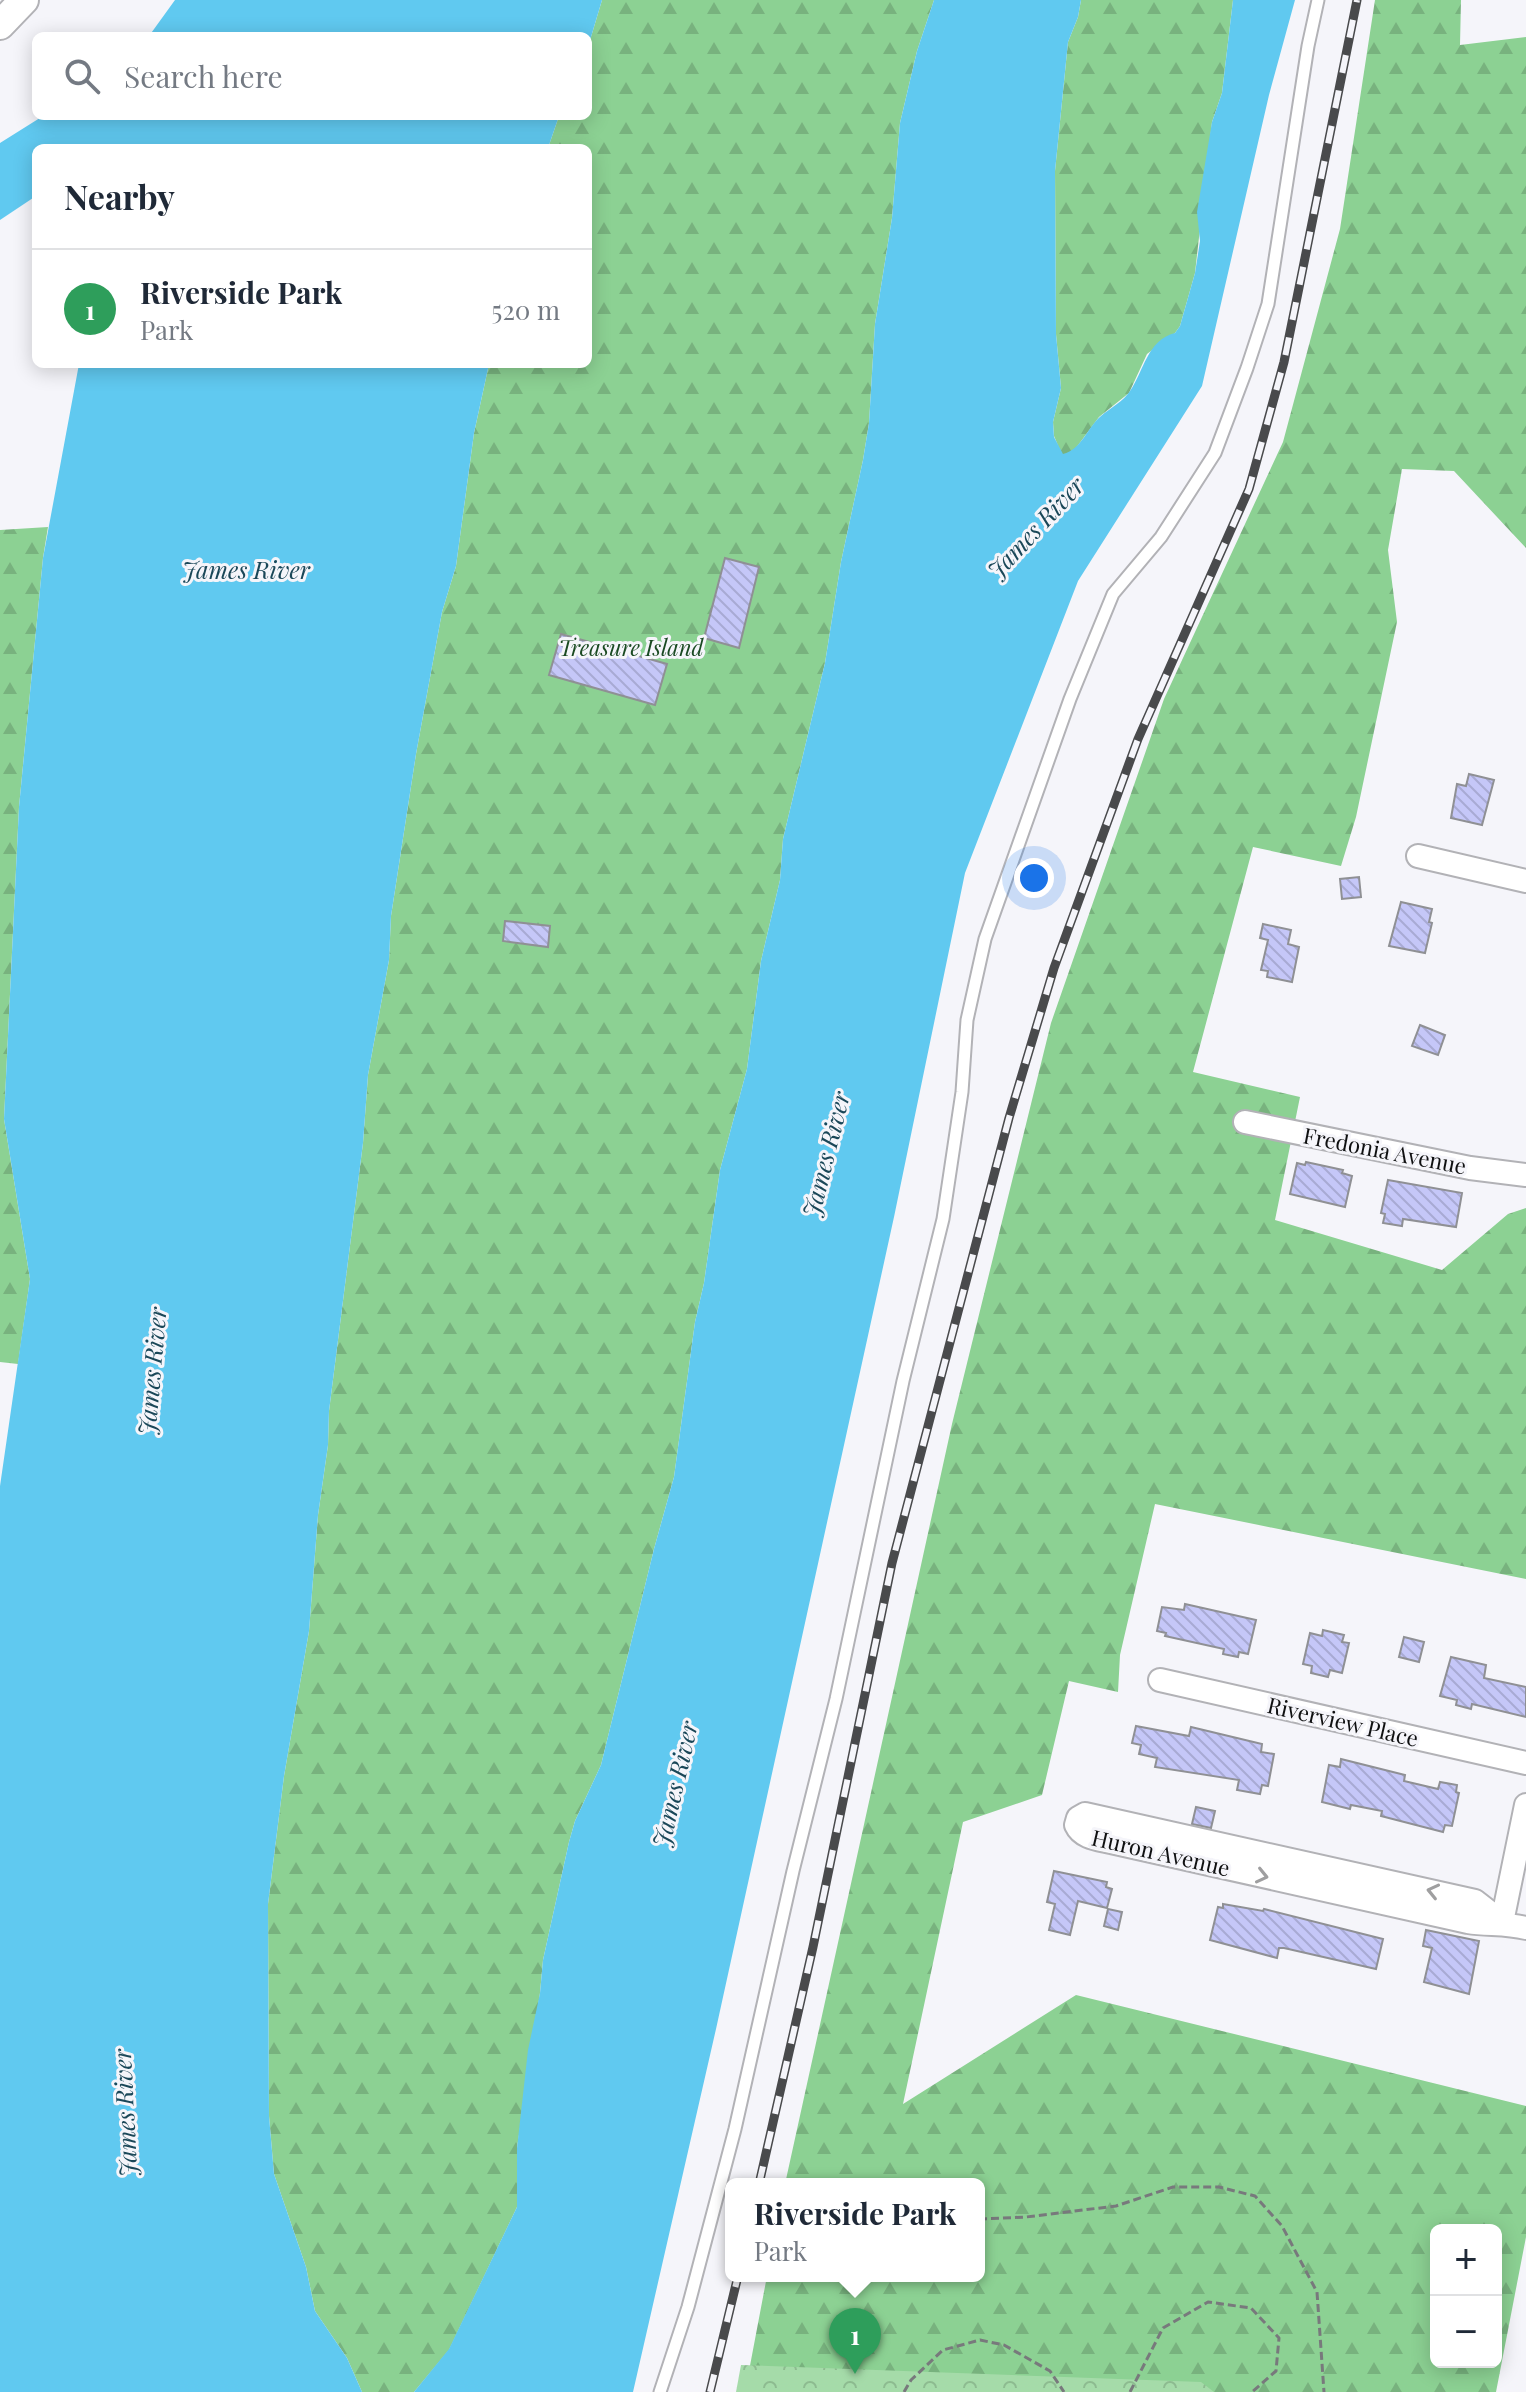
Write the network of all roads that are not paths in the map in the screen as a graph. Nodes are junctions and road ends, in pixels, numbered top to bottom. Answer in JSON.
{"nodes":[{"id":1,"x":24,"y":0,"type":"edge"},
{"id":2,"x":1318,"y":0,"type":"edge"},
{"id":3,"x":0,"y":25,"type":"edge"},
{"id":4,"x":1418,"y":856,"type":"dead end"},
{"id":5,"x":1526,"y":881,"type":"edge"},
{"id":6,"x":1245,"y":1122,"type":"dead end"},
{"id":7,"x":1526,"y":1175,"type":"edge"},
{"id":8,"x":1160,"y":1680,"type":"dead end"},
{"id":9,"x":1526,"y":1763,"type":"edge"},
{"id":10,"x":1526,"y":1805,"type":"edge"},
{"id":11,"x":1502,"y":1922,"type":"junction"},
{"id":12,"x":1526,"y":1928,"type":"edge"},
{"id":13,"x":660,"y":2392,"type":"edge"}],
"edges":[{"from":1,"to":3,"type":"street"},
{"from":2,"to":13,"type":"lane"},
{"from":4,"to":5,"type":"street"},
{"from":6,"to":7,"type":"street","name":"Fredonia Avenue"},
{"from":8,"to":9,"type":"street","name":"Riverview Place"},
{"from":10,"to":11,"type":"street"},
{"from":11,"to":11,"type":"street","name":"Huron Avenue","one_way":true},
{"from":11,"to":12,"type":"street","name":"Huron Avenue"}]}
